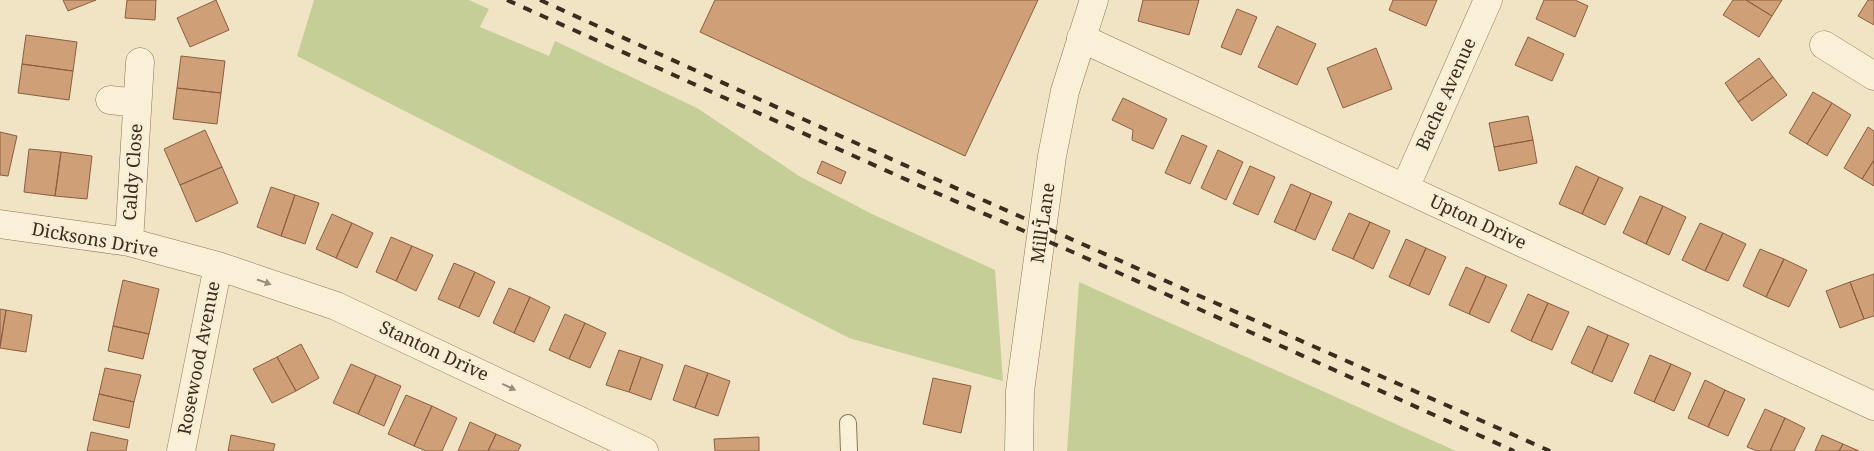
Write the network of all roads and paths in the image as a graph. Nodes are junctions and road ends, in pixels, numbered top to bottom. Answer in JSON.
{"nodes":[{"id":1,"x":1094,"y":0,"type":"edge"},
{"id":2,"x":1488,"y":0,"type":"edge"},
{"id":3,"x":1081,"y":38,"type":"junction"},
{"id":4,"x":1824,"y":45,"type":"dead end"},
{"id":5,"x":140,"y":62,"type":"dead end"},
{"id":6,"x":1874,"y":76,"type":"edge"},
{"id":7,"x":110,"y":100,"type":"dead end"},
{"id":8,"x":137,"y":103,"type":"junction"},
{"id":9,"x":1405,"y":188,"type":"junction"},
{"id":10,"x":0,"y":224,"type":"edge"},
{"id":11,"x":129,"y":242,"type":"junction"},
{"id":12,"x":218,"y":266,"type":"junction"},
{"id":13,"x":1874,"y":406,"type":"edge"},
{"id":14,"x":848,"y":423,"type":"dead end"},
{"id":15,"x":181,"y":451,"type":"edge"},
{"id":16,"x":644,"y":451,"type":"edge"},
{"id":17,"x":849,"y":451,"type":"edge"},
{"id":18,"x":1019,"y":451,"type":"edge"}],
"edges":[{"from":1,"to":3,"type":"street","name":"Mill Lane"},
{"from":2,"to":9,"type":"street","name":"Bache Avenue"},
{"from":3,"to":9,"type":"street","name":"Upton Drive"},
{"from":3,"to":18,"type":"street","name":"Mill Lane"},
{"from":4,"to":6,"type":"street"},
{"from":5,"to":8,"type":"street","name":"Caldy Close"},
{"from":7,"to":8,"type":"street","name":"Caldy Close"},
{"from":8,"to":11,"type":"street","name":"Caldy Close"},
{"from":9,"to":13,"type":"street","name":"Upton Drive"},
{"from":10,"to":11,"type":"street","name":"Dicksons Drive"},
{"from":11,"to":12,"type":"street","name":"Dicksons Drive"},
{"from":12,"to":15,"type":"street","name":"Rosewood Avenue"},
{"from":12,"to":16,"type":"street","name":"Stanton Drive","one_way":true},
{"from":14,"to":17,"type":"lane"}]}
